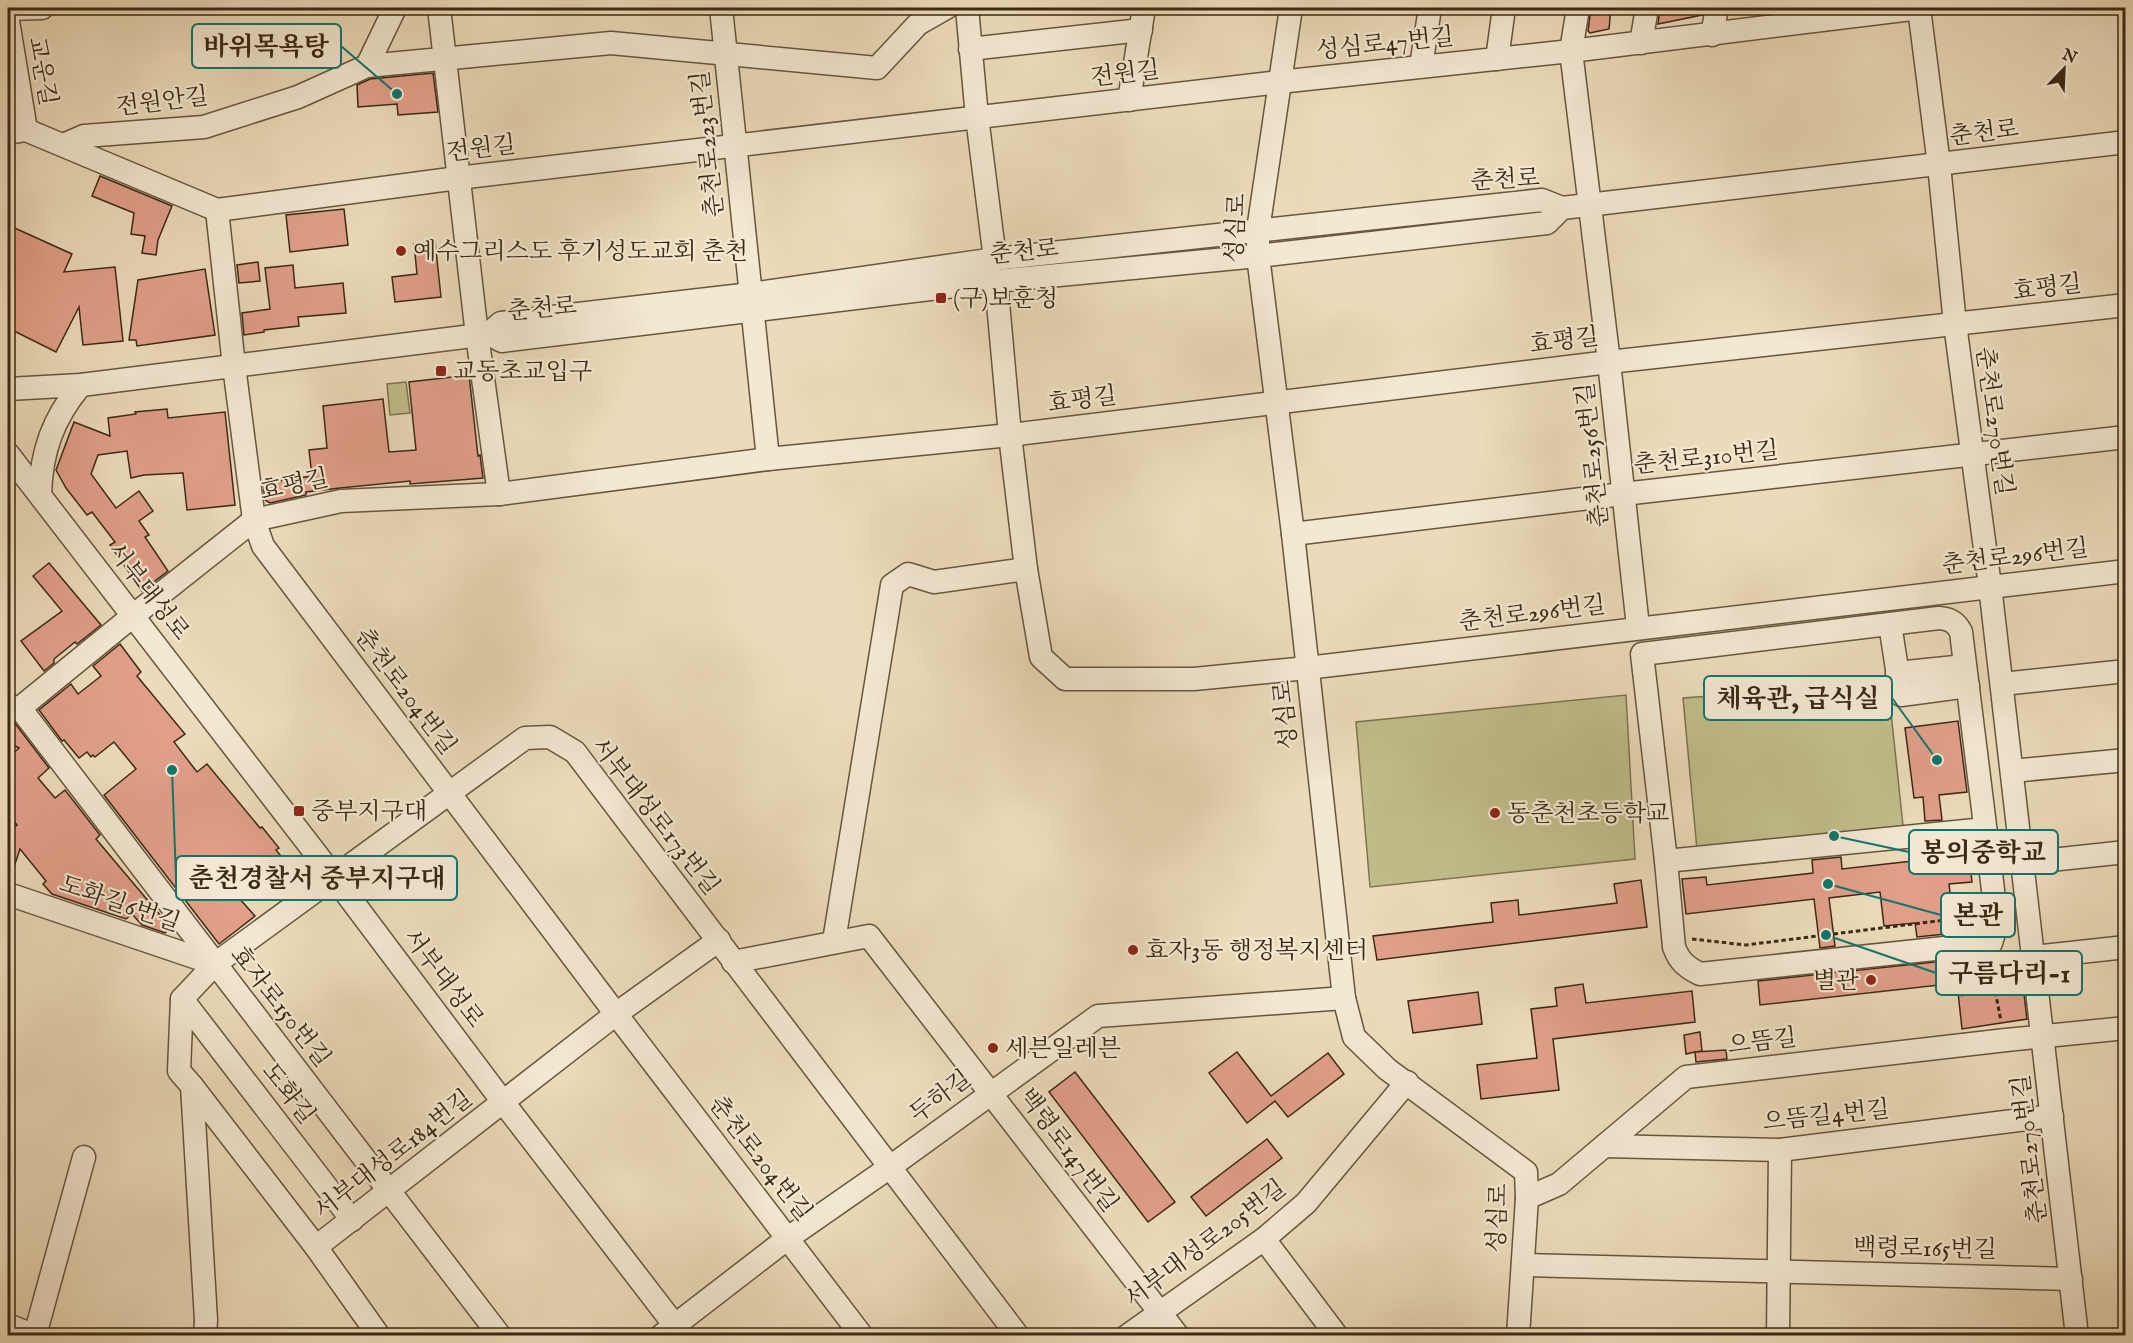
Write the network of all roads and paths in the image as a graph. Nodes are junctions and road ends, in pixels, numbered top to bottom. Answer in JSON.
{"nodes":[{"id":1,"x":42,"y":8,"type":"edge"},
{"id":2,"x":395,"y":8,"type":"edge"},
{"id":3,"x":439,"y":8,"type":"edge"},
{"id":4,"x":721,"y":8,"type":"edge"},
{"id":5,"x":946,"y":8,"type":"edge"},
{"id":6,"x":967,"y":8,"type":"edge"},
{"id":7,"x":1291,"y":8,"type":"edge"},
{"id":8,"x":1430,"y":8,"type":"edge"},
{"id":9,"x":1504,"y":8,"type":"edge"},
{"id":10,"x":1578,"y":8,"type":"edge"},
{"id":11,"x":1647,"y":8,"type":"edge"},
{"id":12,"x":1717,"y":8,"type":"edge"},
{"id":13,"x":1919,"y":8,"type":"edge"},
{"id":14,"x":8,"y":9,"type":"edge"},
{"id":15,"x":919,"y":16,"type":"edge"},
{"id":16,"x":1143,"y":19,"type":"edge"},
{"id":17,"x":8,"y":21,"type":"edge"},
{"id":18,"x":1713,"y":34,"type":"junction"},
{"id":19,"x":1641,"y":43,"type":"junction"},
{"id":20,"x":970,"y":49,"type":"junction"},
{"id":21,"x":1571,"y":51,"type":"junction"},
{"id":22,"x":724,"y":54,"type":"junction"},
{"id":23,"x":1497,"y":58,"type":"junction"},
{"id":24,"x":444,"y":59,"type":"junction"},
{"id":25,"x":367,"y":66,"type":"junction"},
{"id":26,"x":1421,"y":66,"type":"junction"},
{"id":27,"x":1279,"y":82,"type":"junction"},
{"id":28,"x":1129,"y":100,"type":"junction"},
{"id":29,"x":977,"y":117,"type":"junction"},
{"id":30,"x":17,"y":131,"type":"edge"},
{"id":31,"x":2126,"y":142,"type":"edge"},
{"id":32,"x":63,"y":145,"type":"junction"},
{"id":33,"x":734,"y":146,"type":"junction"},
{"id":34,"x":1939,"y":165,"type":"junction"},
{"id":35,"x":458,"y":178,"type":"junction"},
{"id":36,"x":1590,"y":204,"type":"junction"},
{"id":37,"x":1562,"y":208,"type":"junction"},
{"id":38,"x":217,"y":210,"type":"junction"},
{"id":39,"x":1258,"y":230,"type":"junction"},
{"id":40,"x":1258,"y":256,"type":"junction"},
{"id":41,"x":996,"y":270,"type":"junction"},
{"id":42,"x":752,"y":302,"type":"junction"},
{"id":43,"x":2126,"y":305,"type":"edge"},
{"id":44,"x":1955,"y":324,"type":"junction"},
{"id":45,"x":482,"y":334,"type":"junction"},
{"id":46,"x":1609,"y":362,"type":"junction"},
{"id":47,"x":234,"y":366,"type":"junction"},
{"id":48,"x":81,"y":385,"type":"junction"},
{"id":49,"x":8,"y":389,"type":"edge"},
{"id":50,"x":1276,"y":402,"type":"junction"},
{"id":51,"x":1010,"y":435,"type":"junction"},
{"id":52,"x":2126,"y":436,"type":"edge"},
{"id":53,"x":8,"y":454,"type":"edge"},
{"id":54,"x":1974,"y":454,"type":"junction"},
{"id":55,"x":768,"y":459,"type":"junction"},
{"id":56,"x":499,"y":494,"type":"junction"},
{"id":57,"x":1623,"y":494,"type":"junction"},
{"id":58,"x":40,"y":495,"type":"junction"},
{"id":59,"x":254,"y":520,"type":"junction"},
{"id":60,"x":1293,"y":534,"type":"junction"},
{"id":61,"x":1026,"y":569,"type":"junction"},
{"id":62,"x":2126,"y":571,"type":"edge"},
{"id":63,"x":1990,"y":586,"type":"junction"},
{"id":64,"x":134,"y":615,"type":"junction"},
{"id":65,"x":1890,"y":624,"type":"junction"},
{"id":66,"x":1638,"y":627,"type":"junction"},
{"id":67,"x":1307,"y":668,"type":"junction"},
{"id":68,"x":2126,"y":671,"type":"edge"},
{"id":69,"x":1967,"y":676,"type":"junction"},
{"id":70,"x":2002,"y":684,"type":"junction"},
{"id":71,"x":14,"y":707,"type":"edge"},
{"id":72,"x":2126,"y":760,"type":"edge"},
{"id":73,"x":2012,"y":771,"type":"junction"},
{"id":74,"x":450,"y":793,"type":"junction"},
{"id":75,"x":1985,"y":829,"type":"junction"},
{"id":76,"x":2126,"y":852,"type":"edge"},
{"id":77,"x":1666,"y":861,"type":"junction"},
{"id":78,"x":2023,"y":863,"type":"junction"},
{"id":79,"x":334,"y":876,"type":"junction"},
{"id":80,"x":8,"y":894,"type":"edge"},
{"id":81,"x":1996,"y":914,"type":"junction"},
{"id":82,"x":1672,"y":938,"type":"junction"},
{"id":83,"x":719,"y":940,"type":"junction"},
{"id":84,"x":834,"y":941,"type":"junction"},
{"id":85,"x":1991,"y":943,"type":"junction"},
{"id":86,"x":2126,"y":947,"type":"edge"},
{"id":87,"x":2034,"y":957,"type":"junction"},
{"id":88,"x":733,"y":962,"type":"junction"},
{"id":89,"x":215,"y":964,"type":"junction"},
{"id":90,"x":1995,"y":990,"type":"junction"},
{"id":91,"x":1961,"y":995,"type":"dead end"},
{"id":92,"x":1344,"y":998,"type":"junction"},
{"id":93,"x":182,"y":999,"type":"junction"},
{"id":94,"x":616,"y":1014,"type":"junction"},
{"id":95,"x":2126,"y":1028,"type":"edge"},
{"id":96,"x":2043,"y":1037,"type":"junction"},
{"id":97,"x":2006,"y":1040,"type":"junction"},
{"id":98,"x":1407,"y":1082,"type":"junction"},
{"id":99,"x":192,"y":1086,"type":"junction"},
{"id":100,"x":991,"y":1092,"type":"junction"},
{"id":101,"x":503,"y":1102,"type":"junction"},
{"id":102,"x":2052,"y":1116,"type":"junction"},
{"id":103,"x":1604,"y":1146,"type":"junction"},
{"id":104,"x":1780,"y":1150,"type":"junction"},
{"id":105,"x":84,"y":1157,"type":"dead end"},
{"id":106,"x":890,"y":1167,"type":"junction"},
{"id":107,"x":390,"y":1190,"type":"junction"},
{"id":108,"x":1527,"y":1198,"type":"junction"},
{"id":109,"x":352,"y":1220,"type":"junction"},
{"id":110,"x":788,"y":1238,"type":"junction"},
{"id":111,"x":1264,"y":1239,"type":"junction"},
{"id":112,"x":316,"y":1247,"type":"junction"},
{"id":113,"x":1523,"y":1265,"type":"junction"},
{"id":114,"x":1779,"y":1271,"type":"junction"},
{"id":115,"x":2071,"y":1279,"type":"junction"},
{"id":116,"x":1159,"y":1312,"type":"junction"},
{"id":117,"x":8,"y":1325,"type":"edge"},
{"id":118,"x":673,"y":1332,"type":"edge"},
{"id":119,"x":35,"y":1335,"type":"edge"},
{"id":120,"x":205,"y":1335,"type":"edge"},
{"id":121,"x":379,"y":1335,"type":"edge"},
{"id":122,"x":500,"y":1335,"type":"edge"},
{"id":123,"x":862,"y":1335,"type":"edge"},
{"id":124,"x":1018,"y":1335,"type":"edge"},
{"id":125,"x":1126,"y":1335,"type":"edge"},
{"id":126,"x":1178,"y":1335,"type":"edge"},
{"id":127,"x":1336,"y":1335,"type":"edge"},
{"id":128,"x":1518,"y":1335,"type":"edge"},
{"id":129,"x":1778,"y":1335,"type":"edge"},
{"id":130,"x":2077,"y":1335,"type":"edge"}],
"edges":[{"from":1,"to":14,"type":"street"},
{"from":2,"to":25,"type":"street"},
{"from":3,"to":24,"type":"street"},
{"from":4,"to":22,"type":"street","name":"춘천로223번길"},
{"from":5,"to":15,"type":"street","name":"전원안길"},
{"from":6,"to":20,"type":"street"},
{"from":7,"to":27,"type":"street","name":"성심로"},
{"from":8,"to":26,"type":"street"},
{"from":9,"to":23,"type":"street"},
{"from":10,"to":21,"type":"street","name":"춘천로256번길"},
{"from":11,"to":19,"type":"street"},
{"from":12,"to":18,"type":"street"},
{"from":13,"to":18,"type":"street","name":"성심로47번길"},
{"from":13,"to":34,"type":"street","name":"춘천로270번길"},
{"from":15,"to":22,"type":"street","name":"전원안길"},
{"from":16,"to":20,"type":"street"},
{"from":16,"to":28,"type":"street"},
{"from":17,"to":30,"type":"street","name":"교운길"},
{"from":18,"to":19,"type":"street","name":"성심로47번길"},
{"from":19,"to":21,"type":"street","name":"성심로47번길"},
{"from":20,"to":29,"type":"street"},
{"from":21,"to":23,"type":"street","name":"성심로47번길"},
{"from":21,"to":36,"type":"street","name":"춘천로256번길"},
{"from":22,"to":24,"type":"street","name":"전원안길"},
{"from":22,"to":33,"type":"street","name":"춘천로223번길"},
{"from":23,"to":26,"type":"street","name":"성심로47번길"},
{"from":24,"to":25,"type":"street","name":"전원안길"},
{"from":24,"to":35,"type":"street"},
{"from":25,"to":32,"type":"street","name":"전원안길"},
{"from":26,"to":27,"type":"street","name":"성심로47번길"},
{"from":27,"to":28,"type":"street","name":"전원길"},
{"from":27,"to":39,"type":"street","name":"성심로"},
{"from":28,"to":29,"type":"street","name":"전원길"},
{"from":29,"to":33,"type":"street","name":"전원길"},
{"from":29,"to":41,"type":"street"},
{"from":30,"to":32,"type":"street"},
{"from":31,"to":34,"type":"street","name":"춘천로"},
{"from":32,"to":38,"type":"street"},
{"from":33,"to":35,"type":"street","name":"전원길"},
{"from":33,"to":42,"type":"street","name":"춘천로223번길"},
{"from":34,"to":36,"type":"street","name":"춘천로"},
{"from":34,"to":44,"type":"street","name":"춘천로270번길"},
{"from":35,"to":38,"type":"street","name":"전원길"},
{"from":35,"to":45,"type":"street"},
{"from":36,"to":37,"type":"street","name":"춘천로"},
{"from":36,"to":46,"type":"street","name":"춘천로256번길"},
{"from":37,"to":39,"type":"street","name":"춘천로"},
{"from":37,"to":40,"type":"street","name":"춘천로"},
{"from":38,"to":47,"type":"street","name":"춘천로204번길"},
{"from":39,"to":40,"type":"street","name":"성심로"},
{"from":39,"to":41,"type":"street","name":"춘천로"},
{"from":40,"to":41,"type":"street","name":"춘천로"},
{"from":40,"to":50,"type":"street","name":"성심로"},
{"from":41,"to":42,"type":"street","name":"춘천로"},
{"from":41,"to":51,"type":"street"},
{"from":42,"to":45,"type":"street","name":"춘천로"},
{"from":42,"to":55,"type":"street"},
{"from":43,"to":44,"type":"street","name":"효평길"},
{"from":44,"to":46,"type":"street","name":"효평길"},
{"from":44,"to":54,"type":"street","name":"춘천로270번길"},
{"from":45,"to":47,"type":"street","name":"춘천로"},
{"from":45,"to":56,"type":"street"},
{"from":46,"to":50,"type":"street","name":"효평길"},
{"from":46,"to":57,"type":"street","name":"춘천로256번길"},
{"from":47,"to":48,"type":"street","name":"춘천로"},
{"from":47,"to":59,"type":"street","name":"춘천로204번길"},
{"from":48,"to":49,"type":"street","name":"춘천로"},
{"from":48,"to":58,"type":"street"},
{"from":50,"to":51,"type":"street","name":"효평길"},
{"from":50,"to":60,"type":"street","name":"성심로"},
{"from":51,"to":55,"type":"street","name":"효평길"},
{"from":51,"to":61,"type":"street"},
{"from":52,"to":54,"type":"street","name":"춘천로310번길"},
{"from":53,"to":58,"type":"street","name":"서부대성로"},
{"from":54,"to":57,"type":"street","name":"춘천로310번길"},
{"from":54,"to":63,"type":"street","name":"춘천로270번길"},
{"from":55,"to":56,"type":"street","name":"효평길"},
{"from":56,"to":59,"type":"street","name":"효평길"},
{"from":57,"to":60,"type":"street","name":"춘천로310번길"},
{"from":57,"to":66,"type":"street","name":"춘천로256번길"},
{"from":58,"to":64,"type":"street","name":"서부대성로"},
{"from":59,"to":64,"type":"street","name":"효평길"},
{"from":59,"to":74,"type":"street","name":"춘천로204번길"},
{"from":60,"to":67,"type":"street","name":"성심로"},
{"from":61,"to":67,"type":"street","name":"춘천로296번길"},
{"from":61,"to":84,"type":"street"},
{"from":62,"to":63,"type":"street","name":"춘천로296번길"},
{"from":63,"to":66,"type":"street","name":"춘천로296번길"},
{"from":63,"to":70,"type":"street","name":"춘천로270번길"},
{"from":64,"to":71,"type":"street","name":"효자로150번길"},
{"from":64,"to":79,"type":"street","name":"서부대성로"},
{"from":65,"to":69,"type":"street"},
{"from":65,"to":69,"type":"street"},
{"from":65,"to":77,"type":"street"},
{"from":66,"to":67,"type":"street","name":"춘천로296번길"},
{"from":67,"to":92,"type":"street","name":"성심로"},
{"from":68,"to":70,"type":"street"},
{"from":69,"to":75,"type":"street"},
{"from":70,"to":73,"type":"street","name":"춘천로270번길"},
{"from":71,"to":89,"type":"street","name":"효자로150번길"},
{"from":72,"to":73,"type":"street"},
{"from":73,"to":78,"type":"street","name":"춘천로270번길"},
{"from":74,"to":79,"type":"street","name":"서부대성로173번길"},
{"from":74,"to":83,"type":"street","name":"서부대성로173번길"},
{"from":74,"to":94,"type":"street","name":"춘천로204번길"},
{"from":75,"to":77,"type":"street"},
{"from":75,"to":81,"type":"street"},
{"from":76,"to":78,"type":"street"},
{"from":77,"to":82,"type":"street"},
{"from":78,"to":87,"type":"street","name":"춘천로270번길"},
{"from":79,"to":89,"type":"street"},
{"from":79,"to":101,"type":"street","name":"서부대성로"},
{"from":80,"to":89,"type":"street","name":"도화길6번길"},
{"from":81,"to":82,"type":"path"},
{"from":81,"to":85,"type":"street"},
{"from":82,"to":85,"type":"street"},
{"from":83,"to":88,"type":"street","name":"서부대성로173번길"},
{"from":83,"to":94,"type":"street"},
{"from":84,"to":88,"type":"street","name":"백령로147번길"},
{"from":84,"to":100,"type":"street","name":"백령로147번길"},
{"from":85,"to":90,"type":"path"},
{"from":86,"to":87,"type":"street"},
{"from":87,"to":96,"type":"street","name":"춘천로270번길"},
{"from":88,"to":106,"type":"street","name":"서부대성로173번길"},
{"from":89,"to":93,"type":"street"},
{"from":89,"to":107,"type":"street","name":"효자로150번길"},
{"from":90,"to":91,"type":"path"},
{"from":90,"to":97,"type":"path"},
{"from":92,"to":98,"type":"street","name":"성심로"},
{"from":92,"to":100,"type":"street","name":"두하길"},
{"from":93,"to":99,"type":"street"},
{"from":93,"to":109,"type":"street","name":"도화길"},
{"from":94,"to":101,"type":"street"},
{"from":94,"to":110,"type":"street","name":"춘천로204번길"},
{"from":95,"to":96,"type":"street","name":"으뜸길"},
{"from":96,"to":97,"type":"street","name":"으뜸길"},
{"from":96,"to":102,"type":"street","name":"춘천로270번길"},
{"from":97,"to":103,"type":"street","name":"으뜸길"},
{"from":98,"to":108,"type":"street","name":"성심로"},
{"from":98,"to":111,"type":"street","name":"서부대성로205번길"},
{"from":99,"to":112,"type":"street"},
{"from":99,"to":120,"type":"street"},
{"from":100,"to":106,"type":"street","name":"두하길"},
{"from":100,"to":116,"type":"street","name":"백령로147번길"},
{"from":101,"to":107,"type":"street","name":"서부대성로184번길"},
{"from":101,"to":118,"type":"street","name":"서부대성로"},
{"from":102,"to":104,"type":"street","name":"으뜸길4번길"},
{"from":102,"to":115,"type":"street","name":"춘천로270번길"},
{"from":103,"to":104,"type":"street","name":"으뜸길4번길"},
{"from":103,"to":108,"type":"street","name":"으뜸길"},
{"from":104,"to":114,"type":"street"},
{"from":105,"to":119,"type":"street"},
{"from":106,"to":110,"type":"street","name":"두하길"},
{"from":106,"to":124,"type":"street","name":"서부대성로173번길"},
{"from":107,"to":109,"type":"street","name":"서부대성로184번길"},
{"from":107,"to":122,"type":"street","name":"효자로150번길"},
{"from":108,"to":113,"type":"street","name":"성심로"},
{"from":109,"to":112,"type":"street","name":"서부대성로184번길"},
{"from":110,"to":118,"type":"street","name":"두하길"},
{"from":110,"to":123,"type":"street","name":"춘천로204번길"},
{"from":111,"to":116,"type":"street","name":"서부대성로205번길"},
{"from":111,"to":127,"type":"street"},
{"from":112,"to":121,"type":"street","name":"서부대성로184번길"},
{"from":113,"to":114,"type":"street","name":"백령로165번길"},
{"from":113,"to":128,"type":"street","name":"성심로"},
{"from":114,"to":115,"type":"street","name":"백령로165번길"},
{"from":114,"to":129,"type":"street"},
{"from":115,"to":130,"type":"street","name":"춘천로270번길"},
{"from":116,"to":125,"type":"street","name":"서부대성로205번길"},
{"from":116,"to":126,"type":"street","name":"백령로147번길"},
{"from":117,"to":119,"type":"street"}]}
